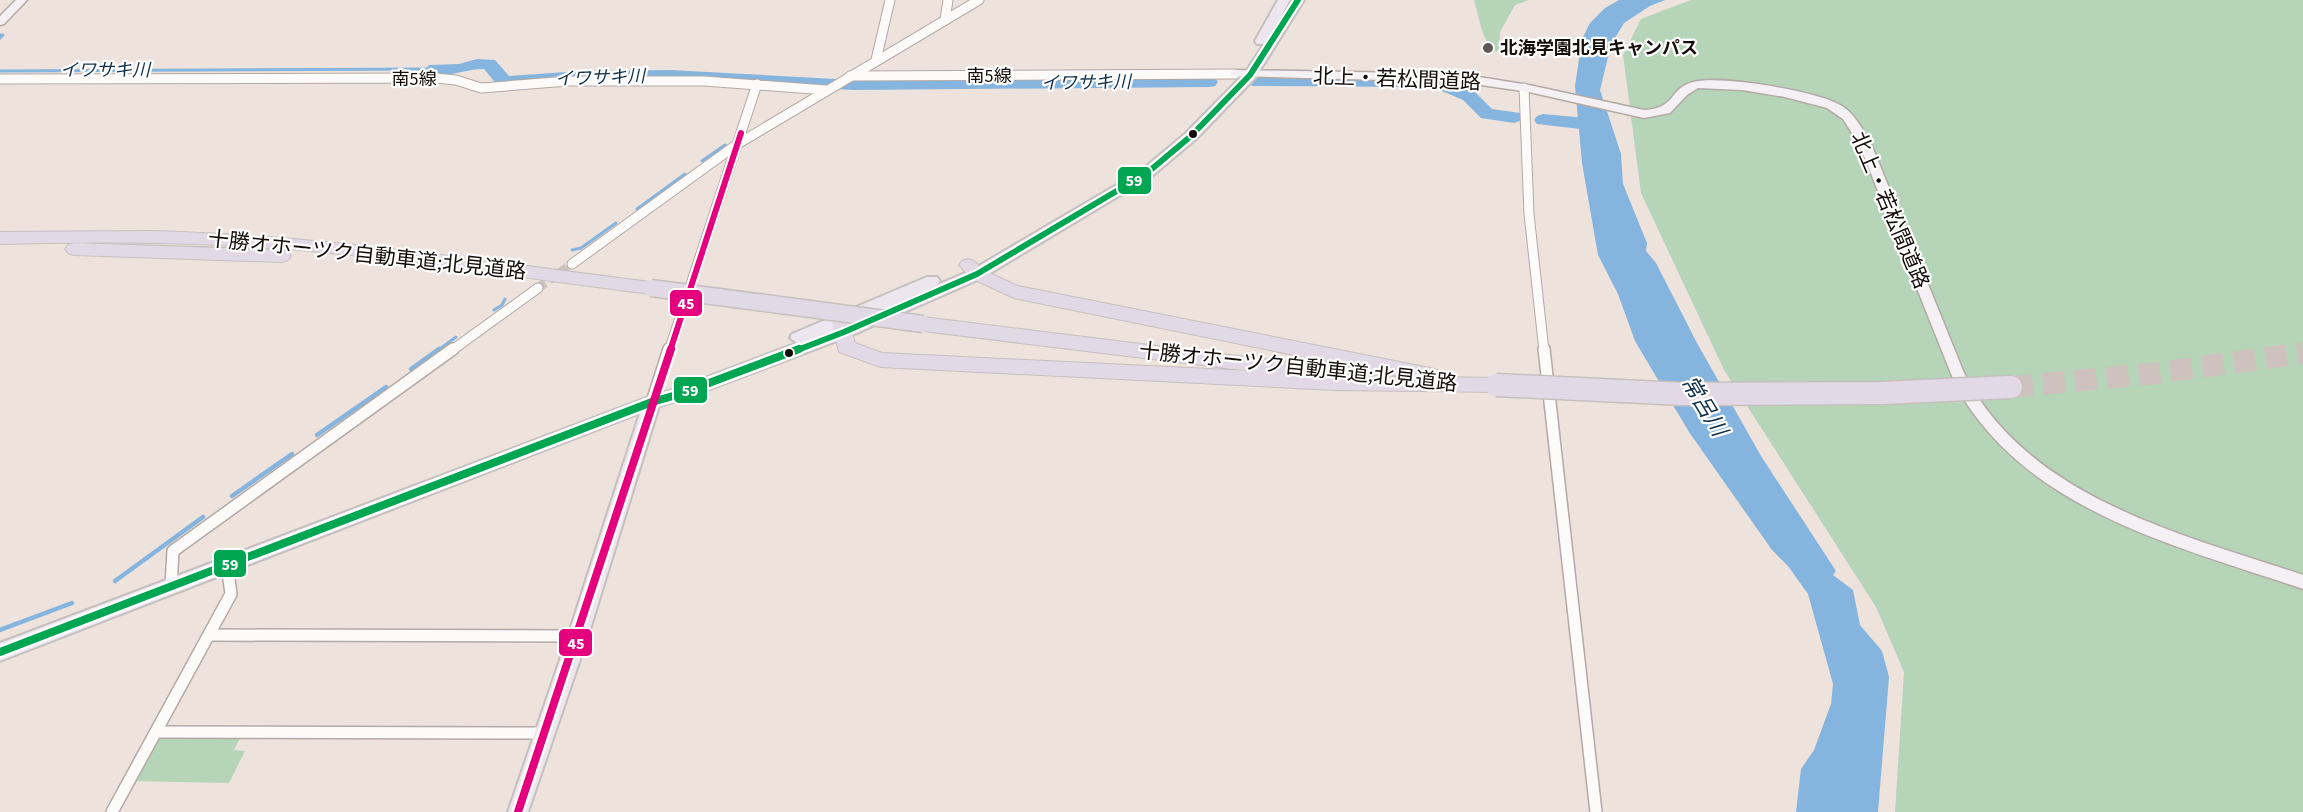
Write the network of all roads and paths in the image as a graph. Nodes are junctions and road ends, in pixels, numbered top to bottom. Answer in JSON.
{"nodes":[{"id":1,"x":22,"y":0,"type":"edge"},
{"id":2,"x":890,"y":0,"type":"edge"},
{"id":3,"x":948,"y":0,"type":"edge"},
{"id":4,"x":979,"y":0,"type":"edge"},
{"id":5,"x":1284,"y":0,"type":"edge"},
{"id":6,"x":1298,"y":0,"type":"edge"},
{"id":7,"x":945,"y":20,"type":"junction"},
{"id":8,"x":0,"y":21,"type":"edge"},
{"id":9,"x":876,"y":60,"type":"junction"},
{"id":10,"x":1243,"y":74,"type":"junction"},
{"id":11,"x":850,"y":76,"type":"junction"},
{"id":12,"x":0,"y":79,"type":"edge"},
{"id":13,"x":758,"y":84,"type":"junction"},
{"id":14,"x":832,"y":86,"type":"junction"},
{"id":15,"x":1529,"y":90,"type":"junction"},
{"id":16,"x":736,"y":145,"type":"junction"},
{"id":17,"x":0,"y":237,"type":"edge"},
{"id":18,"x":0,"y":250,"type":"edge"},
{"id":19,"x":572,"y":264,"type":"tunnel mouth"},
{"id":20,"x":972,"y":269,"type":"junction"},
{"id":21,"x":589,"y":281,"type":"junction"},
{"id":22,"x":538,"y":288,"type":"tunnel mouth"},
{"id":23,"x":842,"y":326,"type":"junction"},
{"id":24,"x":1496,"y":385,"type":"junction"},
{"id":25,"x":2011,"y":387,"type":"tunnel mouth"},
{"id":26,"x":652,"y":402,"type":"junction"},
{"id":27,"x":227,"y":565,"type":"junction"},
{"id":28,"x":2303,"y":582,"type":"edge"},
{"id":29,"x":171,"y":586,"type":"junction"},
{"id":30,"x":209,"y":635,"type":"junction"},
{"id":31,"x":578,"y":636,"type":"junction"},
{"id":32,"x":0,"y":652,"type":"edge"},
{"id":33,"x":156,"y":732,"type":"junction"},
{"id":34,"x":545,"y":733,"type":"junction"},
{"id":35,"x":112,"y":812,"type":"edge"},
{"id":36,"x":519,"y":812,"type":"edge"},
{"id":37,"x":1596,"y":812,"type":"edge"}],
"edges":[{"from":1,"to":8,"type":"street"},
{"from":2,"to":9,"type":"street"},
{"from":3,"to":7,"type":"street"},
{"from":4,"to":7,"type":"street"},
{"from":5,"to":10,"type":"main road"},
{"from":6,"to":10,"type":"main road"},
{"from":7,"to":9,"type":"street"},
{"from":9,"to":11,"type":"street"},
{"from":10,"to":11,"type":"street","name":"南5線"},
{"from":10,"to":15,"type":"street","name":"北上・若松間道路"},
{"from":10,"to":20,"type":"main road"},
{"from":11,"to":14,"type":"street"},
{"from":12,"to":13,"type":"street","name":"南5線"},
{"from":13,"to":14,"type":"street","name":"南5線"},
{"from":13,"to":16,"type":"street"},
{"from":14,"to":16,"type":"street"},
{"from":15,"to":28,"type":"street","name":"北上・若松間道路"},
{"from":15,"to":37,"type":"street"},
{"from":16,"to":19,"type":"street"},
{"from":16,"to":26,"type":"street"},
{"from":17,"to":21,"type":"highway","name":"十勝オホーツク自動車道;北見道路"},
{"from":18,"to":21,"type":"highway","name":"十勝オホーツク自動車道;北見道路"},
{"from":20,"to":23,"type":"main road"},
{"from":20,"to":24,"type":"highway"},
{"from":21,"to":24,"type":"highway","name":"十勝オホーツク自動車道;北見道路","bridge":true},
{"from":22,"to":29,"type":"street"},
{"from":23,"to":24,"type":"highway"},
{"from":23,"to":26,"type":"main road"},
{"from":24,"to":25,"type":"highway","name":"十勝オホーツク自動車道;北見道路","bridge":true},
{"from":26,"to":27,"type":"main road"},
{"from":26,"to":31,"type":"main road"},
{"from":27,"to":29,"type":"main road"},
{"from":27,"to":30,"type":"street"},
{"from":29,"to":32,"type":"main road"},
{"from":30,"to":31,"type":"street"},
{"from":30,"to":33,"type":"street"},
{"from":31,"to":34,"type":"main road"},
{"from":33,"to":34,"type":"street"},
{"from":33,"to":35,"type":"street"},
{"from":34,"to":36,"type":"main road"}]}
